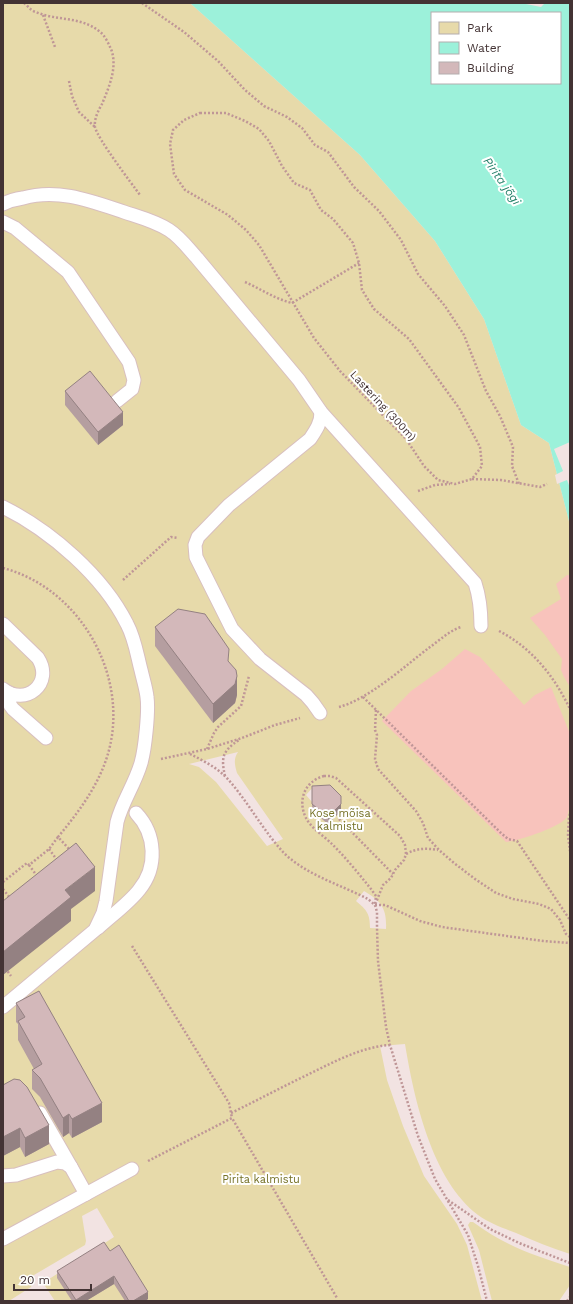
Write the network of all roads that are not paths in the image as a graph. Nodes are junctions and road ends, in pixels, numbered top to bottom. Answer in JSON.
{"nodes":[{"id":1,"x":3,"y":204,"type":"edge"},
{"id":2,"x":3,"y":222,"type":"edge"},
{"id":3,"x":117,"y":400,"type":"dead end"},
{"id":4,"x":321,"y":412,"type":"junction"},
{"id":5,"x":3,"y":507,"type":"edge"},
{"id":6,"x":3,"y":624,"type":"edge"},
{"id":7,"x":481,"y":626,"type":"road end"},
{"id":8,"x":6,"y":691,"type":"edge"},
{"id":9,"x":320,"y":712,"type":"road end"},
{"id":10,"x":46,"y":738,"type":"dead end"},
{"id":11,"x":136,"y":813,"type":"dead end"},
{"id":12,"x":96,"y":930,"type":"junction"},
{"id":13,"x":3,"y":1007,"type":"edge"},
{"id":14,"x":33,"y":1101,"type":"edge"},
{"id":15,"x":71,"y":1167,"type":"junction"},
{"id":16,"x":132,"y":1169,"type":"road end"},
{"id":17,"x":3,"y":1176,"type":"edge"},
{"id":18,"x":86,"y":1194,"type":"junction"},
{"id":19,"x":3,"y":1239,"type":"edge"}],
"edges":[{"from":1,"to":4,"type":"lane"},
{"from":2,"to":3,"type":"lane"},
{"from":4,"to":7,"type":"lane"},
{"from":4,"to":9,"type":"lane"},
{"from":5,"to":12,"type":"lane"},
{"from":6,"to":8,"type":"lane"},
{"from":8,"to":10,"type":"lane"},
{"from":11,"to":12,"type":"lane"},
{"from":12,"to":13,"type":"lane"},
{"from":14,"to":15,"type":"lane"},
{"from":15,"to":17,"type":"lane"},
{"from":15,"to":18,"type":"lane"},
{"from":16,"to":18,"type":"lane"},
{"from":18,"to":19,"type":"lane"}]}
